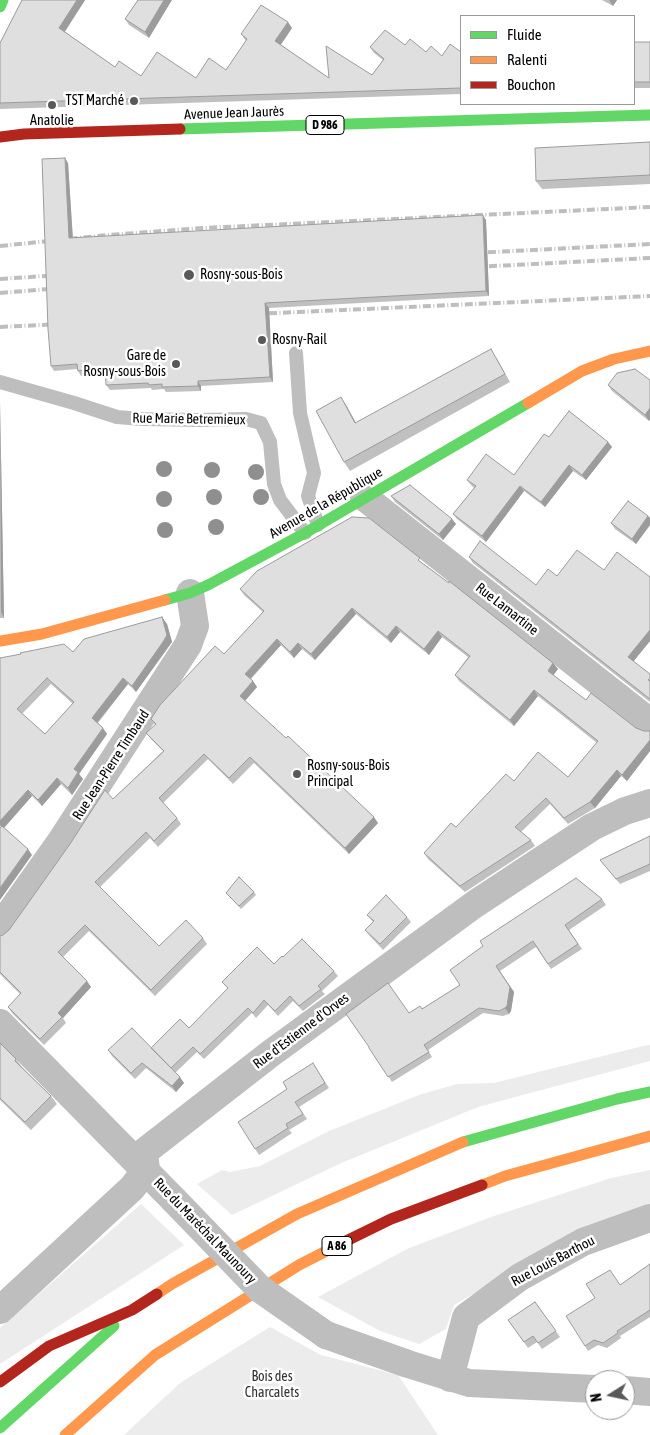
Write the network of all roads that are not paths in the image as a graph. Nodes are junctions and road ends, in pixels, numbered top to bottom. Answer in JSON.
{"nodes":[{"id":1,"x":3,"y":0,"type":"edge"},
{"id":2,"x":0,"y":6,"type":"edge"},
{"id":3,"x":650,"y":115,"type":"edge"},
{"id":4,"x":0,"y":137,"type":"edge"},
{"id":5,"x":650,"y":351,"type":"edge"},
{"id":6,"x":296,"y":352,"type":"dead end"},
{"id":7,"x":0,"y":382,"type":"edge"},
{"id":8,"x":364,"y":497,"type":"junction"},
{"id":9,"x":318,"y":525,"type":"junction"},
{"id":10,"x":305,"y":533,"type":"junction"},
{"id":11,"x":190,"y":593,"type":"junction"},
{"id":12,"x":0,"y":641,"type":"edge"},
{"id":13,"x":650,"y":722,"type":"edge"},
{"id":14,"x":650,"y":803,"type":"edge"},
{"id":15,"x":0,"y":927,"type":"edge"},
{"id":16,"x":0,"y":1023,"type":"edge"},
{"id":17,"x":650,"y":1092,"type":"edge"},
{"id":18,"x":650,"y":1136,"type":"edge"},
{"id":19,"x":146,"y":1170,"type":"junction"},
{"id":20,"x":650,"y":1218,"type":"edge"},
{"id":21,"x":0,"y":1310,"type":"edge"},
{"id":22,"x":132,"y":1310,"type":"junction"},
{"id":23,"x":450,"y":1378,"type":"junction"},
{"id":24,"x":0,"y":1382,"type":"edge"},
{"id":25,"x":585,"y":1389,"type":"edge"},
{"id":26,"x":635,"y":1391,"type":"edge"},
{"id":27,"x":650,"y":1392,"type":"edge"},
{"id":28,"x":0,"y":1428,"type":"edge"},
{"id":29,"x":65,"y":1435,"type":"edge"}],
"edges":[{"from":1,"to":2,"type":"main road"},
{"from":3,"to":4,"type":"main road","name":"Avenue Jean Jaurès","number":"D 986"},
{"from":5,"to":8,"type":"main road","name":"Avenue de la République"},
{"from":6,"to":9,"type":"lane"},
{"from":7,"to":10,"type":"lane","name":"Rue Marie Betremieux"},
{"from":8,"to":9,"type":"main road","name":"Avenue de la République"},
{"from":8,"to":13,"type":"street","name":"Rue Lamartine"},
{"from":9,"to":10,"type":"main road","name":"Avenue de la République"},
{"from":10,"to":11,"type":"main road","name":"Avenue de la République"},
{"from":11,"to":12,"type":"main road","name":"Avenue de la République"},
{"from":11,"to":15,"type":"street","name":"Rue Jean-Pierre Timbaud"},
{"from":14,"to":19,"type":"street","name":"Rue d'Estienne d'Orves"},
{"from":16,"to":19,"type":"street","name":"Rue du Maréchal Maunoury"},
{"from":17,"to":22,"type":"main road"},
{"from":18,"to":29,"type":"main road","number":"A 86"},
{"from":19,"to":21,"type":"street","name":"Rue d'Estienne d'Orves"},
{"from":19,"to":23,"type":"street","name":"Rue du Maréchal Maunoury","bridge":true},
{"from":20,"to":23,"type":"street","name":"Rue Louis Barthou"},
{"from":22,"to":24,"type":"main road"},
{"from":22,"to":28,"type":"main road"},
{"from":23,"to":25,"type":"street","name":"Rue du Maréchal Maunoury"},
{"from":26,"to":27,"type":"street"}]}
